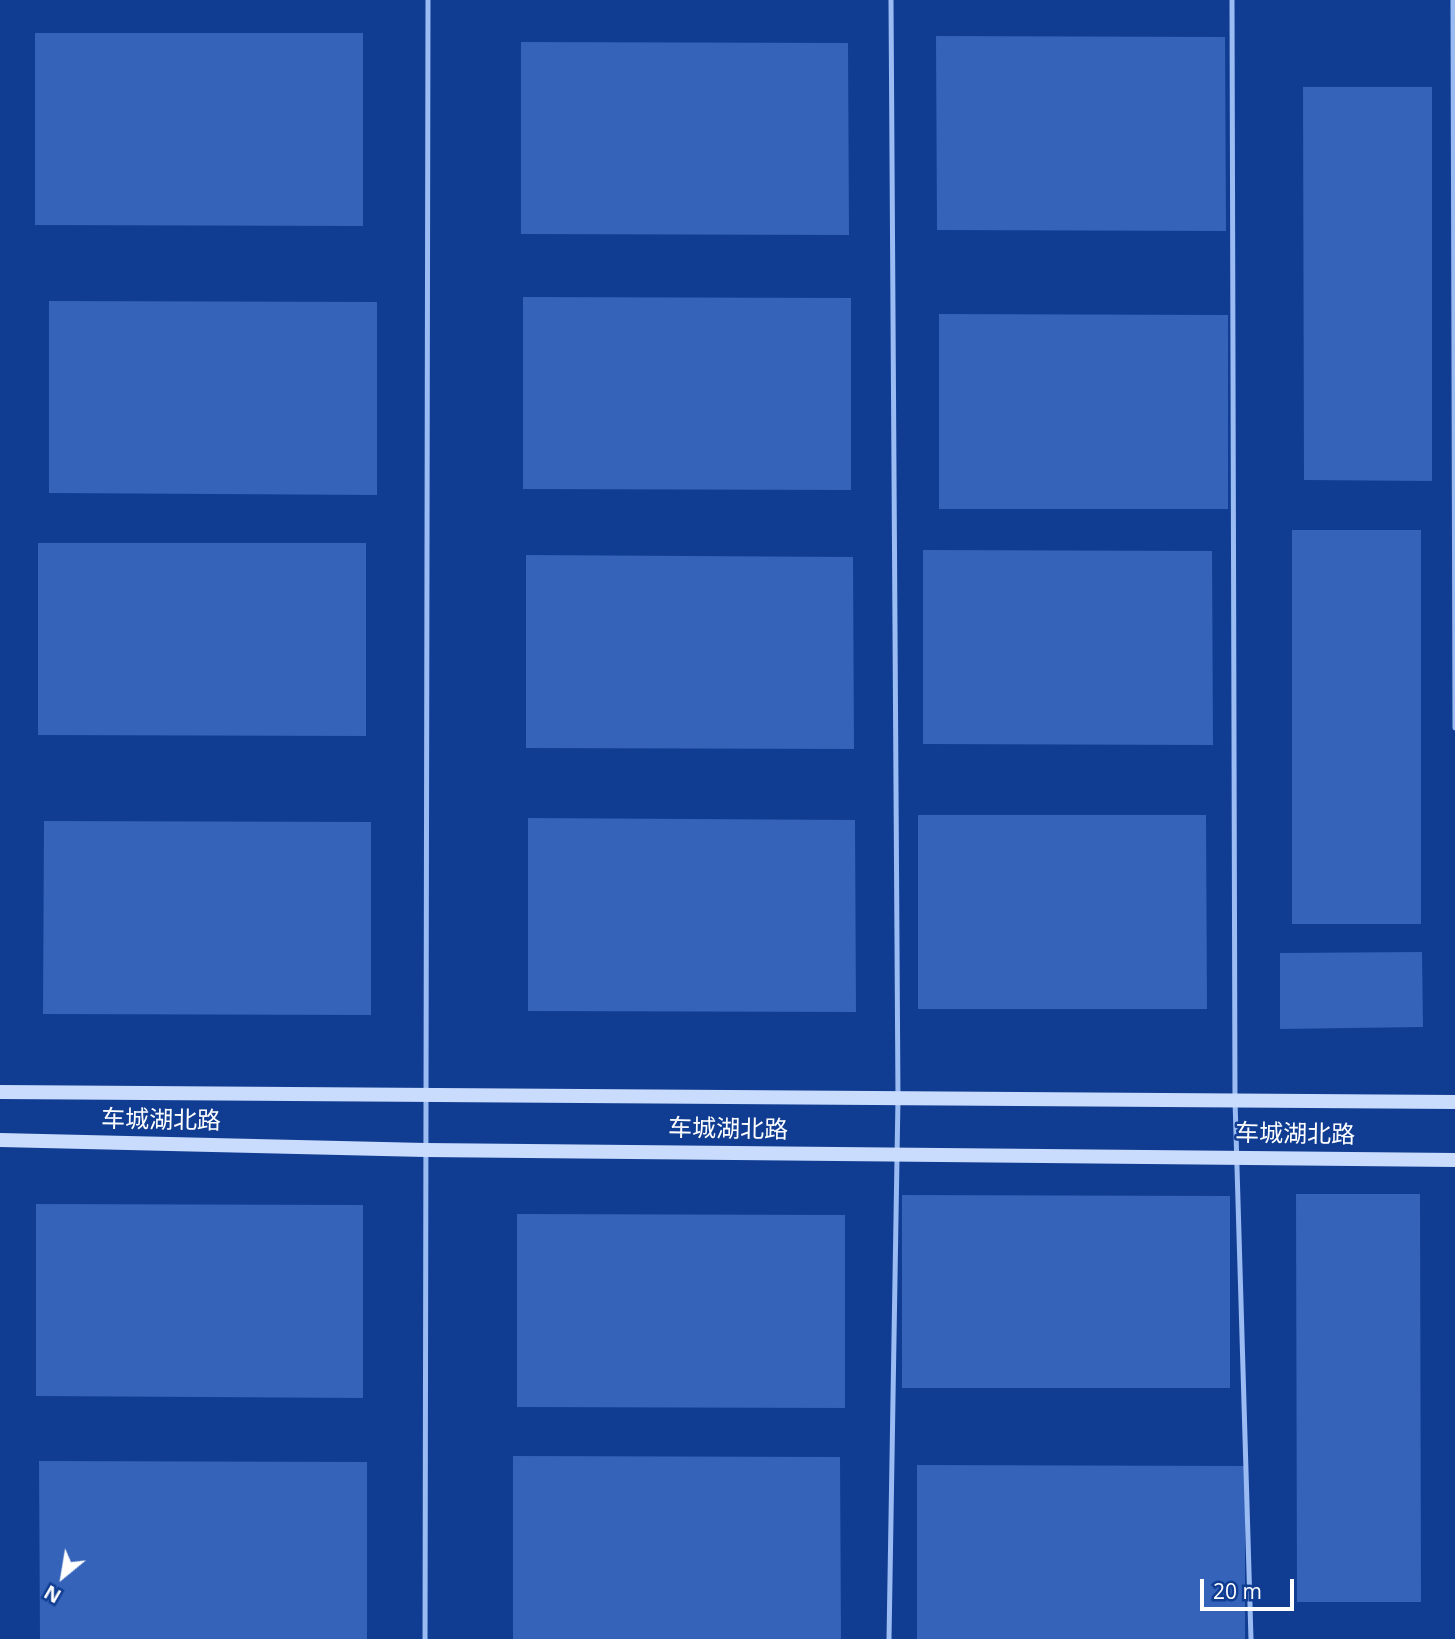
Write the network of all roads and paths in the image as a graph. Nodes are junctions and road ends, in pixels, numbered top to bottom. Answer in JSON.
{"nodes":[{"id":1,"x":428,"y":0,"type":"edge"},
{"id":2,"x":891,"y":0,"type":"edge"},
{"id":3,"x":1232,"y":0,"type":"edge"},
{"id":4,"x":1453,"y":0,"type":"edge"},
{"id":5,"x":1455,"y":523,"type":"edge"},
{"id":6,"x":1455,"y":728,"type":"edge"},
{"id":7,"x":0,"y":1092,"type":"edge"},
{"id":8,"x":425,"y":1097,"type":"junction"},
{"id":9,"x":898,"y":1098,"type":"junction"},
{"id":10,"x":1235,"y":1100,"type":"junction"},
{"id":11,"x":1455,"y":1102,"type":"edge"},
{"id":12,"x":0,"y":1140,"type":"edge"},
{"id":13,"x":425,"y":1150,"type":"junction"},
{"id":14,"x":897,"y":1155,"type":"junction"},
{"id":15,"x":1237,"y":1157,"type":"junction"},
{"id":16,"x":1455,"y":1160,"type":"edge"},
{"id":17,"x":425,"y":1639,"type":"edge"},
{"id":18,"x":889,"y":1639,"type":"edge"},
{"id":19,"x":1251,"y":1639,"type":"edge"}],
"edges":[{"from":1,"to":8,"type":"lane"},
{"from":2,"to":9,"type":"lane"},
{"from":3,"to":10,"type":"lane"},
{"from":4,"to":5,"type":"lane"},
{"from":5,"to":6,"type":"lane"},
{"from":7,"to":8,"type":"main road","name":"车城湖北路"},
{"from":8,"to":9,"type":"main road","name":"车城湖北路"},
{"from":8,"to":13,"type":"lane"},
{"from":9,"to":10,"type":"main road","name":"车城湖北路"},
{"from":9,"to":14,"type":"lane"},
{"from":10,"to":11,"type":"main road","name":"车城湖北路"},
{"from":10,"to":15,"type":"lane"},
{"from":12,"to":13,"type":"main road","name":"车城湖北路"},
{"from":13,"to":14,"type":"main road","name":"车城湖北路"},
{"from":13,"to":17,"type":"lane"},
{"from":14,"to":15,"type":"main road","name":"车城湖北路"},
{"from":14,"to":18,"type":"lane"},
{"from":15,"to":16,"type":"main road","name":"车城湖北路"},
{"from":15,"to":19,"type":"lane"}]}
